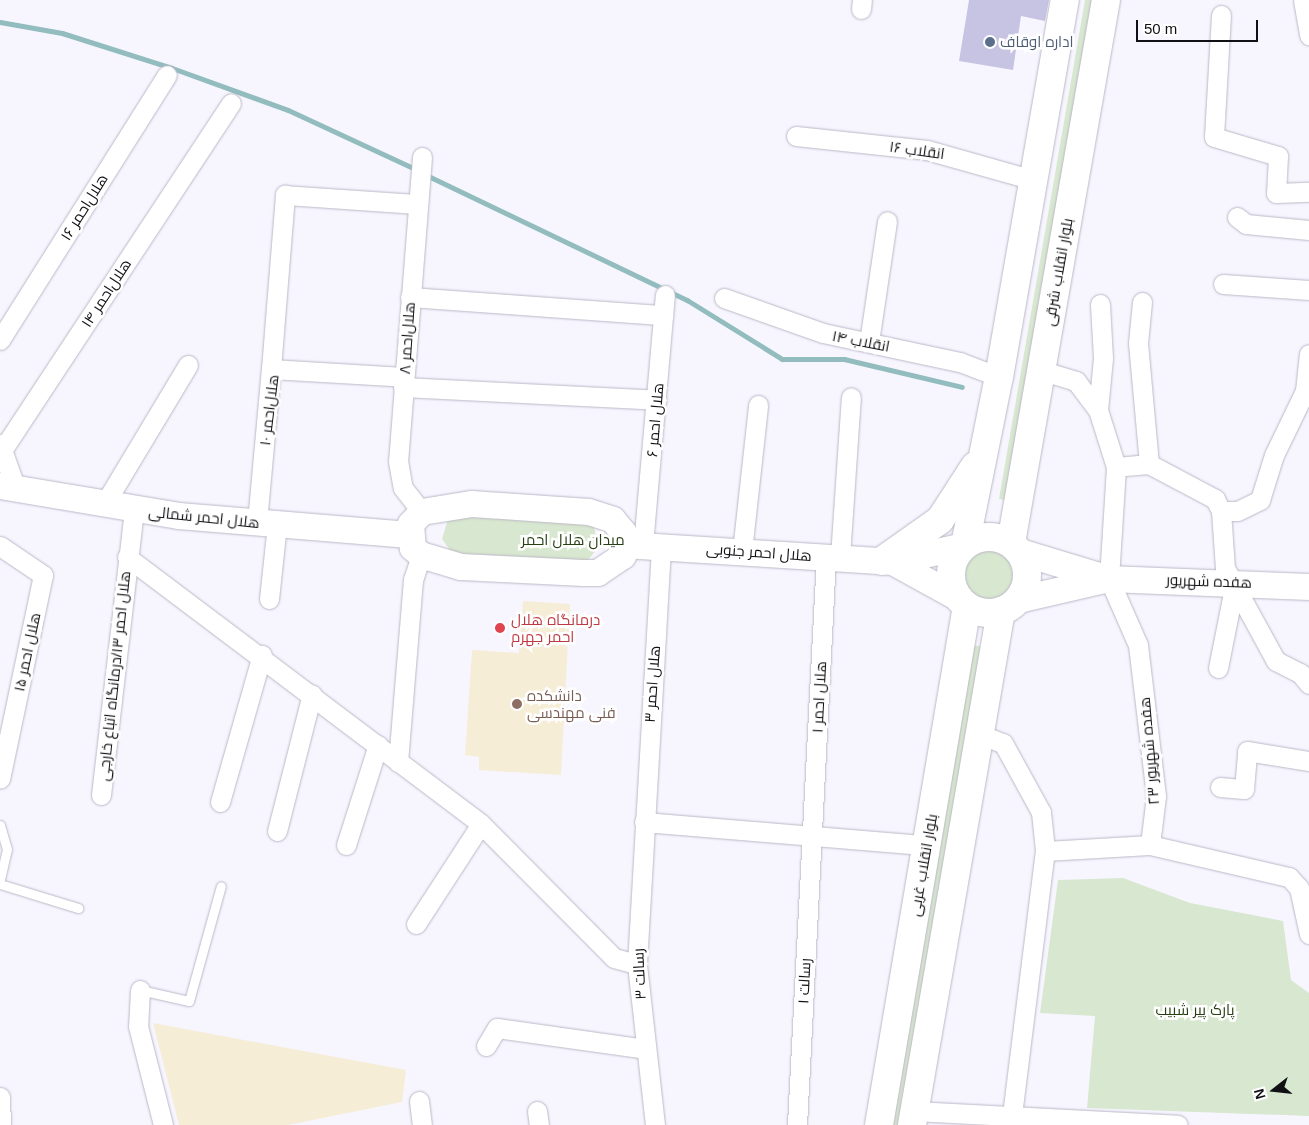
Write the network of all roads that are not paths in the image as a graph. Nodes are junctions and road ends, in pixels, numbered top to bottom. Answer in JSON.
{"nodes":[{"id":1,"x":1065,"y":0,"type":"edge"},
{"id":2,"x":1106,"y":0,"type":"edge"},
{"id":3,"x":1303,"y":0,"type":"edge"},
{"id":4,"x":1222,"y":15,"type":"dead end"},
{"id":5,"x":1309,"y":35,"type":"edge"},
{"id":6,"x":167,"y":75,"type":"dead end"},
{"id":7,"x":231,"y":103,"type":"dead end"},
{"id":8,"x":796,"y":136,"type":"dead end"},
{"id":9,"x":422,"y":157,"type":"dead end"},
{"id":10,"x":1034,"y":180,"type":"junction"},
{"id":11,"x":1309,"y":192,"type":"edge"},
{"id":12,"x":418,"y":204,"type":"junction"},
{"id":13,"x":1237,"y":217,"type":"dead end"},
{"id":14,"x":887,"y":221,"type":"dead end"},
{"id":15,"x":1309,"y":230,"type":"edge"},
{"id":16,"x":1223,"y":284,"type":"dead end"},
{"id":17,"x":1309,"y":290,"type":"edge"},
{"id":18,"x":665,"y":295,"type":"dead end"},
{"id":19,"x":410,"y":297,"type":"junction"},
{"id":20,"x":724,"y":298,"type":"dead end"},
{"id":21,"x":1142,"y":302,"type":"dead end"},
{"id":22,"x":1100,"y":304,"type":"dead end"},
{"id":23,"x":663,"y":315,"type":"junction"},
{"id":24,"x":0,"y":340,"type":"edge"},
{"id":25,"x":869,"y":342,"type":"junction"},
{"id":26,"x":1309,"y":354,"type":"edge"},
{"id":27,"x":188,"y":365,"type":"dead end"},
{"id":28,"x":271,"y":369,"type":"junction"},
{"id":29,"x":1040,"y":370,"type":"junction"},
{"id":30,"x":1000,"y":377,"type":"junction"},
{"id":31,"x":404,"y":382,"type":"junction"},
{"id":32,"x":1307,"y":392,"type":"edge"},
{"id":33,"x":851,"y":397,"type":"dead end"},
{"id":34,"x":657,"y":400,"type":"junction"},
{"id":35,"x":758,"y":405,"type":"dead end"},
{"id":36,"x":1098,"y":410,"type":"junction"},
{"id":37,"x":2,"y":446,"type":"edge"},
{"id":38,"x":981,"y":456,"type":"junction"},
{"id":39,"x":1148,"y":464,"type":"junction"},
{"id":40,"x":1116,"y":467,"type":"junction"},
{"id":41,"x":8,"y":487,"type":"edge"},
{"id":42,"x":105,"y":503,"type":"junction"},
{"id":43,"x":134,"y":509,"type":"junction"},
{"id":44,"x":422,"y":512,"type":"junction"},
{"id":45,"x":1221,"y":512,"type":"junction"},
{"id":46,"x":267,"y":523,"type":"junction"},
{"id":47,"x":965,"y":543,"type":"junction"},
{"id":48,"x":415,"y":545,"type":"junction"},
{"id":49,"x":643,"y":545,"type":"junction"},
{"id":50,"x":0,"y":546,"type":"edge"},
{"id":51,"x":1015,"y":548,"type":"junction"},
{"id":52,"x":742,"y":551,"type":"junction"},
{"id":53,"x":127,"y":557,"type":"junction"},
{"id":54,"x":833,"y":557,"type":"junction"},
{"id":55,"x":888,"y":561,"type":"junction"},
{"id":56,"x":1109,"y":578,"type":"junction"},
{"id":57,"x":1235,"y":581,"type":"junction"},
{"id":58,"x":1309,"y":587,"type":"edge"},
{"id":59,"x":269,"y":599,"type":"dead end"},
{"id":60,"x":963,"y":602,"type":"junction"},
{"id":61,"x":1009,"y":606,"type":"junction"},
{"id":62,"x":262,"y":655,"type":"junction"},
{"id":63,"x":1218,"y":668,"type":"dead end"},
{"id":64,"x":1307,"y":680,"type":"edge"},
{"id":65,"x":312,"y":694,"type":"junction"},
{"id":66,"x":979,"y":734,"type":"junction"},
{"id":67,"x":378,"y":745,"type":"junction"},
{"id":68,"x":1309,"y":761,"type":"edge"},
{"id":69,"x":398,"y":762,"type":"junction"},
{"id":70,"x":0,"y":779,"type":"edge"},
{"id":71,"x":1220,"y":787,"type":"dead end"},
{"id":72,"x":101,"y":795,"type":"dead end"},
{"id":73,"x":220,"y":802,"type":"dead end"},
{"id":74,"x":644,"y":822,"type":"junction"},
{"id":75,"x":482,"y":824,"type":"junction"},
{"id":76,"x":0,"y":825,"type":"edge"},
{"id":77,"x":277,"y":830,"type":"dead end"},
{"id":78,"x":812,"y":838,"type":"junction"},
{"id":79,"x":346,"y":845,"type":"dead end"},
{"id":80,"x":1150,"y":845,"type":"junction"},
{"id":81,"x":926,"y":846,"type":"junction"},
{"id":82,"x":1045,"y":851,"type":"junction"},
{"id":83,"x":0,"y":882,"type":"edge"},
{"id":84,"x":221,"y":886,"type":"dead end"},
{"id":85,"x":78,"y":908,"type":"dead end"},
{"id":86,"x":416,"y":924,"type":"dead end"},
{"id":87,"x":1309,"y":934,"type":"edge"},
{"id":88,"x":637,"y":964,"type":"junction"},
{"id":89,"x":140,"y":990,"type":"joint"},
{"id":90,"x":486,"y":1046,"type":"dead end"},
{"id":91,"x":646,"y":1049,"type":"junction"},
{"id":92,"x":0,"y":1097,"type":"edge"},
{"id":93,"x":420,"y":1101,"type":"dead end"},
{"id":94,"x":1012,"y":1115,"type":"junction"},
{"id":95,"x":913,"y":1118,"type":"edge"},
{"id":96,"x":1066,"y":1121,"type":"edge"},
{"id":97,"x":1,"y":1125,"type":"edge"},
{"id":98,"x":163,"y":1125,"type":"edge"},
{"id":99,"x":422,"y":1125,"type":"edge"},
{"id":100,"x":655,"y":1125,"type":"edge"},
{"id":101,"x":797,"y":1125,"type":"edge"},
{"id":102,"x":879,"y":1125,"type":"edge"},
{"id":103,"x":1178,"y":1125,"type":"edge"}],
"edges":[{"from":1,"to":10,"type":"main road"},
{"from":2,"to":29,"type":"main road","name":"بلوار انقلاب شرقی"},
{"from":3,"to":5,"type":"street"},
{"from":4,"to":11,"type":"street"},
{"from":6,"to":24,"type":"street","name":"هلال‌احمر ۱۶"},
{"from":7,"to":37,"type":"street","name":"هلال‌احمر ۱۴"},
{"from":8,"to":10,"type":"street","name":"انقلاب ۱۶"},
{"from":9,"to":12,"type":"street","name":"هلال‌احمر ۸"},
{"from":10,"to":30,"type":"main road"},
{"from":12,"to":19,"type":"street","name":"هلال‌احمر ۸"},
{"from":12,"to":28,"type":"street"},
{"from":13,"to":15,"type":"street"},
{"from":14,"to":25,"type":"street"},
{"from":16,"to":17,"type":"street"},
{"from":18,"to":23,"type":"street","name":"هلال احمر ۶"},
{"from":19,"to":23,"type":"street"},
{"from":19,"to":31,"type":"street","name":"هلال‌احمر ۸"},
{"from":20,"to":25,"type":"street","name":"انقلاب ۱۴"},
{"from":21,"to":39,"type":"street"},
{"from":22,"to":36,"type":"street"},
{"from":23,"to":34,"type":"street","name":"هلال احمر ۶"},
{"from":25,"to":30,"type":"street","name":"انقلاب ۱۴"},
{"from":26,"to":32,"type":"street"},
{"from":27,"to":42,"type":"street"},
{"from":28,"to":31,"type":"street","name":"هلال‌احمر ۱۰"},
{"from":28,"to":46,"type":"street","name":"هلال‌احمر ۱۰"},
{"from":29,"to":36,"type":"street"},
{"from":29,"to":51,"type":"main road","name":"بلوار انقلاب شرقی"},
{"from":30,"to":38,"type":"main road"},
{"from":31,"to":34,"type":"street","name":"هلال‌احمر ۱۰"},
{"from":31,"to":44,"type":"street","name":"هلال‌احمر ۸"},
{"from":32,"to":45,"type":"street"},
{"from":33,"to":54,"type":"street","name":"هلال احمر ۱"},
{"from":34,"to":49,"type":"street","name":"هلال احمر ۶"},
{"from":35,"to":52,"type":"street"},
{"from":36,"to":40,"type":"street"},
{"from":37,"to":41,"type":"street","name":"هلال‌احمر ۱۴"},
{"from":38,"to":47,"type":"main road"},
{"from":38,"to":55,"type":"main road"},
{"from":39,"to":40,"type":"street"},
{"from":39,"to":45,"type":"street"},
{"from":40,"to":56,"type":"street"},
{"from":41,"to":42,"type":"main road","name":"هلال احمر شمالی"},
{"from":42,"to":43,"type":"main road","name":"هلال احمر شمالی"},
{"from":43,"to":46,"type":"main road","name":"هلال احمر شمالی"},
{"from":43,"to":53,"type":"street","name":"هلال احمر ۱۳/درمانگاه اتباع خارجی"},
{"from":44,"to":48,"type":"main road"},
{"from":44,"to":49,"type":"main road"},
{"from":45,"to":57,"type":"street"},
{"from":46,"to":48,"type":"main road","name":"هلال احمر شمالی"},
{"from":46,"to":59,"type":"street","name":"هلال‌احمر ۱۰"},
{"from":47,"to":51,"type":"main road"},
{"from":47,"to":55,"type":"main road","name":"هلال احمر جنوبی"},
{"from":47,"to":60,"type":"main road"},
{"from":48,"to":49,"type":"main road"},
{"from":48,"to":69,"type":"street"},
{"from":49,"to":52,"type":"main road","name":"هلال احمر جنوبی"},
{"from":49,"to":74,"type":"street","name":"هلال احمر ۳"},
{"from":50,"to":70,"type":"street","name":"هلال احمر ۱۵"},
{"from":51,"to":56,"type":"main road","name":"هفده شهریور"},
{"from":51,"to":61,"type":"main road"},
{"from":52,"to":54,"type":"main road","name":"هلال احمر جنوبی"},
{"from":53,"to":62,"type":"street"},
{"from":53,"to":72,"type":"street","name":"هلال احمر ۱۳/درمانگاه اتباع خارجی"},
{"from":54,"to":55,"type":"main road","name":"هلال احمر جنوبی"},
{"from":54,"to":78,"type":"street","name":"هلال احمر ۱"},
{"from":55,"to":60,"type":"main road","name":"هلال احمر جنوبی"},
{"from":56,"to":57,"type":"main road","name":"هفده شهریور"},
{"from":56,"to":61,"type":"main road","name":"هفده شهریور"},
{"from":56,"to":80,"type":"street","name":"هفده شهریور ۲۳"},
{"from":57,"to":58,"type":"main road","name":"هفده شهریور"},
{"from":57,"to":63,"type":"street"},
{"from":57,"to":64,"type":"street"},
{"from":60,"to":61,"type":"main road"},
{"from":60,"to":81,"type":"main road","name":"بلوار انقلاب غربی"},
{"from":61,"to":66,"type":"main road"},
{"from":62,"to":65,"type":"street"},
{"from":62,"to":73,"type":"street"},
{"from":65,"to":67,"type":"street"},
{"from":65,"to":77,"type":"street"},
{"from":66,"to":82,"type":"street"},
{"from":66,"to":95,"type":"main road"},
{"from":67,"to":69,"type":"street"},
{"from":67,"to":79,"type":"street"},
{"from":68,"to":71,"type":"street"},
{"from":69,"to":75,"type":"street"},
{"from":74,"to":78,"type":"street"},
{"from":74,"to":88,"type":"street","name":"رسالت ۳"},
{"from":75,"to":86,"type":"street"},
{"from":75,"to":88,"type":"street"},
{"from":76,"to":83,"type":"lane"},
{"from":78,"to":81,"type":"street"},
{"from":78,"to":101,"type":"street","name":"رسالت ۱"},
{"from":80,"to":82,"type":"street"},
{"from":80,"to":87,"type":"street"},
{"from":81,"to":102,"type":"main road","name":"بلوار انقلاب غربی"},
{"from":82,"to":94,"type":"street"},
{"from":83,"to":85,"type":"lane"},
{"from":84,"to":89,"type":"lane"},
{"from":88,"to":91,"type":"street","name":"رسالت ۳"},
{"from":89,"to":98,"type":"street"},
{"from":90,"to":91,"type":"street"},
{"from":91,"to":100,"type":"street","name":"رسالت ۳"},
{"from":92,"to":97,"type":"street"},
{"from":93,"to":99,"type":"street"},
{"from":94,"to":95,"type":"street"},
{"from":94,"to":96,"type":"street"},
{"from":96,"to":103,"type":"street"}]}
